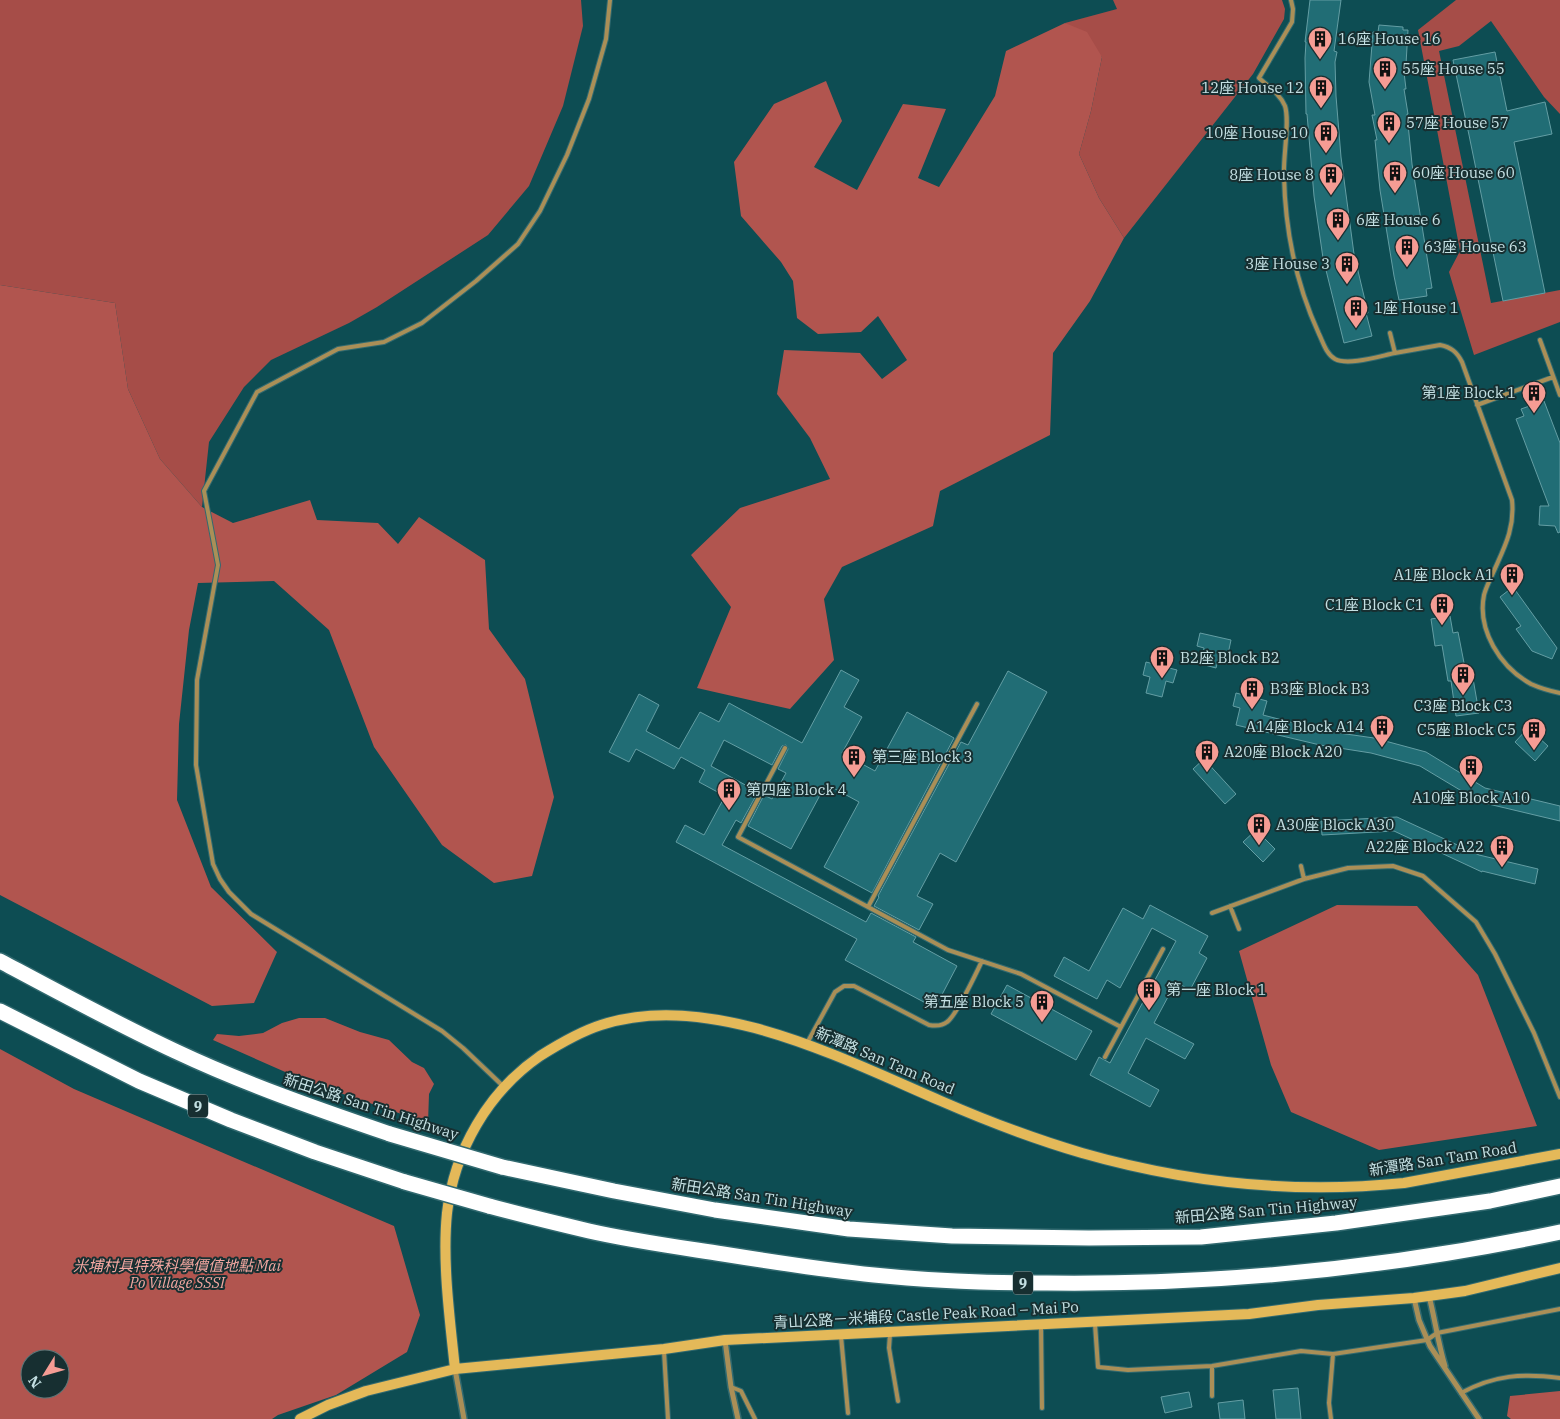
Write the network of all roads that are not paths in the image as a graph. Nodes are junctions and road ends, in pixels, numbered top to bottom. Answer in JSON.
{"nodes":[{"id":1,"x":610,"y":0,"type":"edge"},
{"id":2,"x":1291,"y":0,"type":"edge"},
{"id":3,"x":1390,"y":333,"type":"dead end"},
{"id":4,"x":1540,"y":340,"type":"dead end"},
{"id":5,"x":1395,"y":353,"type":"junction"},
{"id":6,"x":1553,"y":377,"type":"junction"},
{"id":7,"x":1560,"y":395,"type":"edge"},
{"id":8,"x":1477,"y":404,"type":"junction"},
{"id":9,"x":1560,"y":694,"type":"edge"},
{"id":10,"x":977,"y":704,"type":"dead end"},
{"id":11,"x":785,"y":748,"type":"dead end"},
{"id":12,"x":1301,"y":866,"type":"dead end"},
{"id":13,"x":1304,"y":879,"type":"junction"},
{"id":14,"x":1230,"y":906,"type":"junction"},
{"id":15,"x":868,"y":907,"type":"junction"},
{"id":16,"x":1212,"y":913,"type":"dead end"},
{"id":17,"x":1239,"y":929,"type":"dead end"},
{"id":18,"x":1163,"y":949,"type":"dead end"},
{"id":19,"x":0,"y":961,"type":"edge"},
{"id":20,"x":982,"y":961,"type":"junction"},
{"id":21,"x":0,"y":1011,"type":"edge"},
{"id":22,"x":1121,"y":1027,"type":"junction"},
{"id":23,"x":806,"y":1045,"type":"junction"},
{"id":24,"x":1105,"y":1057,"type":"dead end"},
{"id":25,"x":504,"y":1087,"type":"junction"},
{"id":26,"x":1560,"y":1097,"type":"edge"},
{"id":27,"x":1560,"y":1154,"type":"edge"},
{"id":28,"x":1560,"y":1186,"type":"edge"},
{"id":29,"x":1560,"y":1232,"type":"edge"},
{"id":30,"x":1560,"y":1268,"type":"edge"},
{"id":31,"x":1429,"y":1296,"type":"junction"},
{"id":32,"x":1414,"y":1298,"type":"junction"},
{"id":33,"x":1560,"y":1310,"type":"edge"},
{"id":34,"x":1095,"y":1321,"type":"junction"},
{"id":35,"x":1041,"y":1324,"type":"junction"},
{"id":36,"x":890,"y":1332,"type":"junction"},
{"id":37,"x":841,"y":1333,"type":"junction"},
{"id":38,"x":1437,"y":1333,"type":"junction"},
{"id":39,"x":725,"y":1340,"type":"junction"},
{"id":40,"x":1427,"y":1340,"type":"junction"},
{"id":41,"x":664,"y":1349,"type":"junction"},
{"id":42,"x":1333,"y":1354,"type":"junction"},
{"id":43,"x":1212,"y":1366,"type":"junction"},
{"id":44,"x":455,"y":1369,"type":"junction"},
{"id":45,"x":1447,"y":1373,"type":"junction"},
{"id":46,"x":1560,"y":1378,"type":"edge"},
{"id":47,"x":731,"y":1387,"type":"junction"},
{"id":48,"x":1461,"y":1393,"type":"junction"},
{"id":49,"x":1212,"y":1396,"type":"dead end"},
{"id":50,"x":898,"y":1400,"type":"dead end"},
{"id":51,"x":1042,"y":1408,"type":"dead end"},
{"id":52,"x":848,"y":1413,"type":"dead end"},
{"id":53,"x":300,"y":1419,"type":"edge"},
{"id":54,"x":464,"y":1419,"type":"edge"},
{"id":55,"x":668,"y":1419,"type":"edge"},
{"id":56,"x":738,"y":1419,"type":"edge"},
{"id":57,"x":755,"y":1419,"type":"edge"},
{"id":58,"x":1330,"y":1419,"type":"edge"},
{"id":59,"x":1479,"y":1419,"type":"edge"}],
"edges":[{"from":1,"to":25,"type":"lane"},
{"from":2,"to":5,"type":"lane"},
{"from":3,"to":5,"type":"lane"},
{"from":4,"to":6,"type":"lane"},
{"from":5,"to":8,"type":"lane"},
{"from":6,"to":7,"type":"lane"},
{"from":6,"to":8,"type":"lane"},
{"from":8,"to":9,"type":"lane"},
{"from":10,"to":15,"type":"lane"},
{"from":11,"to":15,"type":"lane"},
{"from":12,"to":13,"type":"lane"},
{"from":13,"to":14,"type":"lane"},
{"from":13,"to":26,"type":"lane"},
{"from":14,"to":16,"type":"lane"},
{"from":14,"to":17,"type":"lane"},
{"from":15,"to":20,"type":"lane"},
{"from":18,"to":22,"type":"lane"},
{"from":19,"to":28,"type":"highway","name":"新田公路 San Tin Highway","bridge":true},
{"from":20,"to":22,"type":"lane"},
{"from":20,"to":23,"type":"lane"},
{"from":21,"to":29,"type":"highway","number":"9","bridge":true},
{"from":22,"to":24,"type":"lane"},
{"from":23,"to":25,"type":"street","name":"新潭路 San Tam Road"},
{"from":23,"to":27,"type":"street","name":"新潭路 San Tam Road"},
{"from":25,"to":44,"type":"street","name":"新潭路 San Tam Road"},
{"from":30,"to":31,"type":"street","name":"青山公路－米埔段 Castle Peak Road – Mai Po"},
{"from":31,"to":32,"type":"street","name":"青山公路－米埔段 Castle Peak Road – Mai Po"},
{"from":31,"to":38,"type":"street"},
{"from":32,"to":34,"type":"street","name":"青山公路－米埔段 Castle Peak Road – Mai Po"},
{"from":32,"to":40,"type":"street"},
{"from":33,"to":38,"type":"lane"},
{"from":34,"to":35,"type":"street","name":"青山公路－米埔段 Castle Peak Road – Mai Po"},
{"from":34,"to":43,"type":"lane"},
{"from":35,"to":36,"type":"street","name":"青山公路－米埔段 Castle Peak Road – Mai Po"},
{"from":35,"to":51,"type":"lane"},
{"from":36,"to":37,"type":"street","name":"青山公路－米埔段 Castle Peak Road – Mai Po"},
{"from":36,"to":50,"type":"lane"},
{"from":37,"to":39,"type":"street","name":"青山公路－米埔段 Castle Peak Road – Mai Po"},
{"from":37,"to":52,"type":"lane"},
{"from":38,"to":40,"type":"lane"},
{"from":38,"to":45,"type":"street"},
{"from":39,"to":41,"type":"street","name":"青山公路－米埔段 Castle Peak Road – Mai Po"},
{"from":39,"to":47,"type":"street"},
{"from":40,"to":42,"type":"lane"},
{"from":40,"to":45,"type":"street"},
{"from":41,"to":44,"type":"street","name":"青山公路－米埔段 Castle Peak Road – Mai Po"},
{"from":41,"to":55,"type":"lane"},
{"from":42,"to":43,"type":"lane"},
{"from":42,"to":58,"type":"lane"},
{"from":43,"to":49,"type":"lane"},
{"from":44,"to":53,"type":"street","name":"青山公路－米埔段 Castle Peak Road – Mai Po"},
{"from":44,"to":54,"type":"street"},
{"from":45,"to":48,"type":"street"},
{"from":46,"to":48,"type":"lane"},
{"from":47,"to":56,"type":"street"},
{"from":47,"to":57,"type":"lane"},
{"from":48,"to":59,"type":"street"}]}
